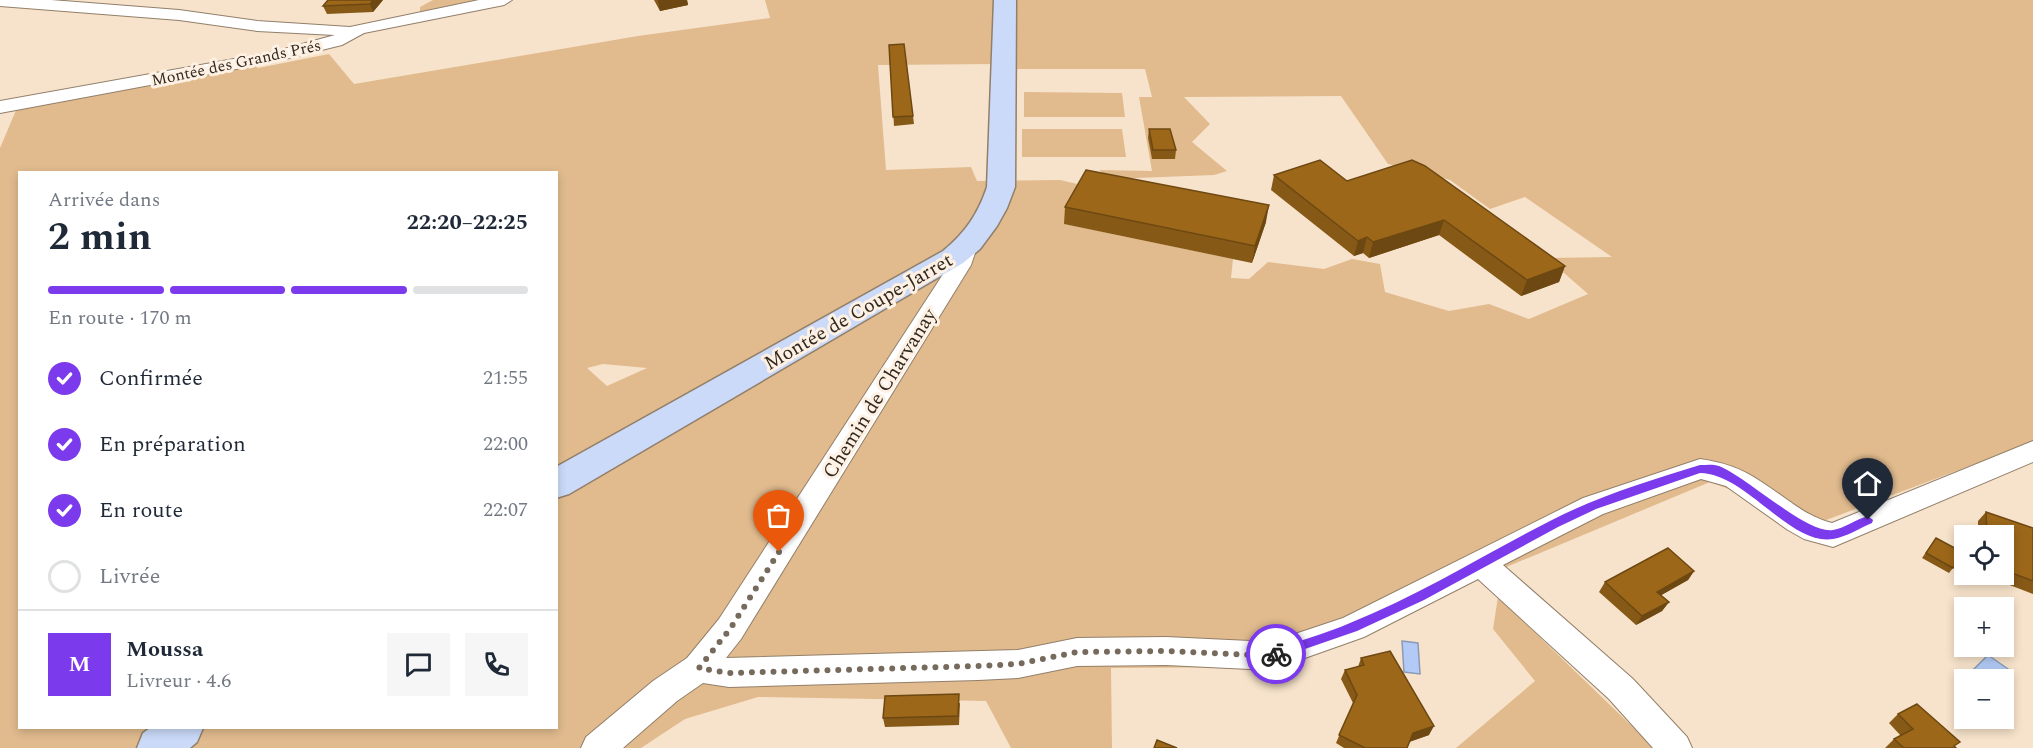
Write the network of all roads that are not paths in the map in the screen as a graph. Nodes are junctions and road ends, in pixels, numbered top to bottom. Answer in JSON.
{"nodes":[{"id":1,"x":504,"y":0,"type":"edge"},
{"id":2,"x":1005,"y":0,"type":"edge"},
{"id":3,"x":0,"y":1,"type":"edge"},
{"id":4,"x":359,"y":29,"type":"junction"},
{"id":5,"x":0,"y":107,"type":"edge"},
{"id":6,"x":966,"y":248,"type":"junction"},
{"id":7,"x":2033,"y":451,"type":"edge"},
{"id":8,"x":558,"y":483,"type":"edge"},
{"id":9,"x":1480,"y":563,"type":"junction"},
{"id":10,"x":699,"y":668,"type":"junction"},
{"id":11,"x":180,"y":729,"type":"edge"},
{"id":12,"x":159,"y":748,"type":"edge"},
{"id":13,"x":598,"y":748,"type":"edge"},
{"id":14,"x":1676,"y":748,"type":"edge"}],
"edges":[{"from":1,"to":4,"type":"street","name":"Montée des Grands Prés"},
{"from":2,"to":6,"type":"main road","name":"Montée de Coupe-Jarret"},
{"from":3,"to":4,"type":"street"},
{"from":4,"to":5,"type":"street","name":"Montée des Grands Prés"},
{"from":6,"to":8,"type":"main road","name":"Montée de Coupe-Jarret"},
{"from":6,"to":10,"type":"street","name":"Chemin de Charvanay"},
{"from":7,"to":9,"type":"street"},
{"from":9,"to":10,"type":"street"},
{"from":9,"to":14,"type":"street"},
{"from":10,"to":13,"type":"street","name":"Chemin de Charvanay"},
{"from":11,"to":12,"type":"main road"}]}
